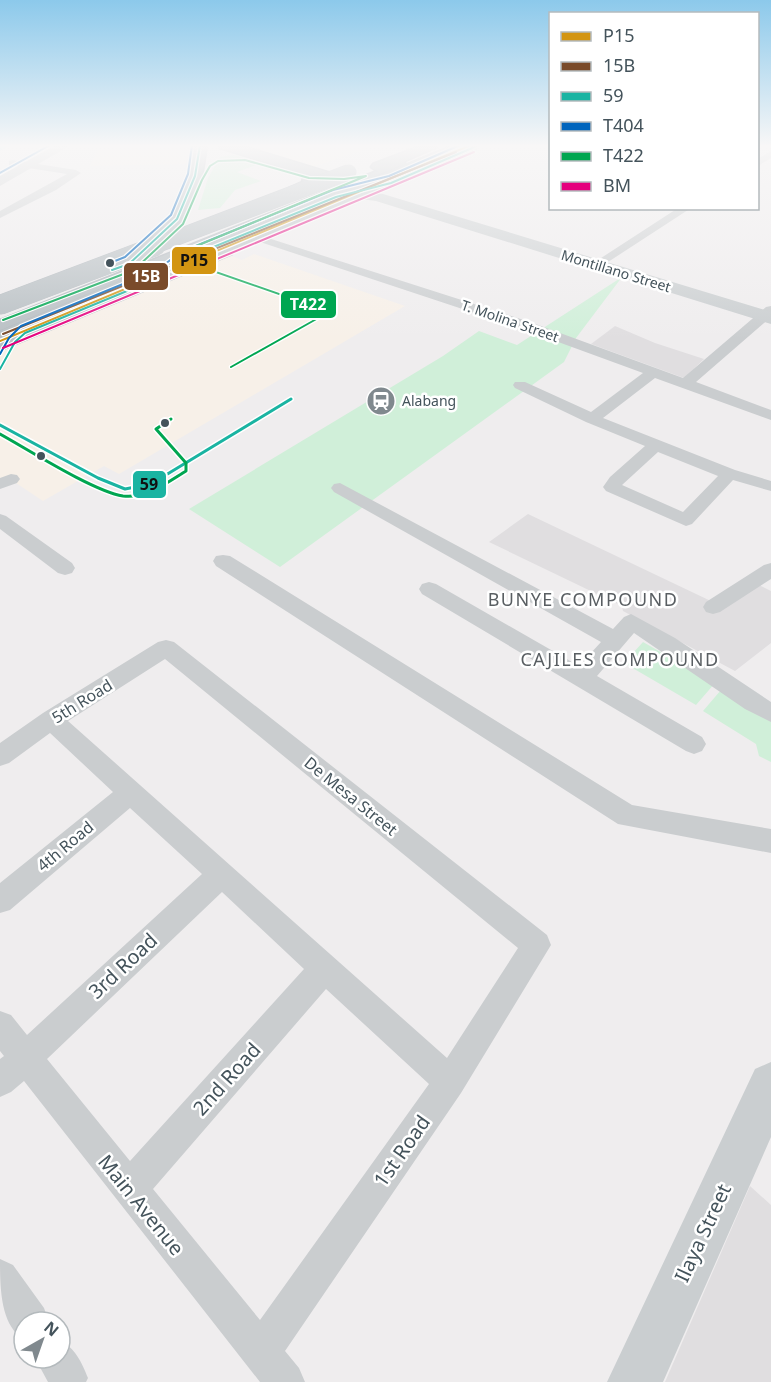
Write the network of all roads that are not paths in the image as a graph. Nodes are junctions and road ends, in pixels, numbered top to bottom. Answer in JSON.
{"nodes":[{"id":1,"x":183,"y":209,"type":"edge"},
{"id":2,"x":249,"y":209,"type":"edge"},
{"id":3,"x":252,"y":209,"type":"edge"},
{"id":4,"x":264,"y":209,"type":"edge"},
{"id":5,"x":269,"y":209,"type":"edge"},
{"id":6,"x":292,"y":209,"type":"edge"},
{"id":7,"x":306,"y":209,"type":"edge"},
{"id":8,"x":315,"y":209,"type":"edge"},
{"id":9,"x":436,"y":209,"type":"edge"},
{"id":10,"x":683,"y":210,"type":"edge"},
{"id":11,"x":178,"y":224,"type":"junction"},
{"id":12,"x":246,"y":234,"type":"junction"},
{"id":13,"x":167,"y":248,"type":"junction"},
{"id":14,"x":129,"y":264,"type":"junction"},
{"id":15,"x":612,"y":266,"type":"junction"},
{"id":16,"x":0,"y":305,"type":"edge"},
{"id":17,"x":769,"y":314,"type":"edge"},
{"id":18,"x":0,"y":315,"type":"edge"},
{"id":19,"x":0,"y":327,"type":"edge"},
{"id":20,"x":0,"y":333,"type":"edge"},
{"id":21,"x":0,"y":340,"type":"edge"},
{"id":22,"x":655,"y":371,"type":"junction"},
{"id":23,"x":686,"y":382,"type":"junction"},
{"id":24,"x":520,"y":385,"type":"dead end"},
{"id":25,"x":771,"y":415,"type":"edge"},
{"id":26,"x":592,"y":419,"type":"junction"},
{"id":27,"x":656,"y":445,"type":"junction"},
{"id":28,"x":729,"y":474,"type":"junction"},
{"id":29,"x":771,"y":486,"type":"edge"},
{"id":30,"x":340,"y":488,"type":"dead end"},
{"id":31,"x":0,"y":520,"type":"edge"},
{"id":32,"x":223,"y":561,"type":"dead end"},
{"id":33,"x":65,"y":568,"type":"dead end"},
{"id":34,"x":771,"y":570,"type":"edge"},
{"id":35,"x":429,"y":589,"type":"dead end"},
{"id":36,"x":713,"y":607,"type":"dead end"},
{"id":37,"x":616,"y":640,"type":"junction"},
{"id":38,"x":166,"y":648,"type":"joint"},
{"id":39,"x":582,"y":678,"type":"junction"},
{"id":40,"x":771,"y":713,"type":"edge"},
{"id":41,"x":51,"y":720,"type":"junction"},
{"id":42,"x":694,"y":744,"type":"dead end"},
{"id":43,"x":0,"y":756,"type":"edge"},
{"id":44,"x":131,"y":792,"type":"junction"},
{"id":45,"x":771,"y":841,"type":"edge"},
{"id":46,"x":222,"y":874,"type":"junction"},
{"id":47,"x":0,"y":900,"type":"edge"},
{"id":48,"x":537,"y":945,"type":"joint"},
{"id":49,"x":325,"y":968,"type":"junction"},
{"id":50,"x":0,"y":1026,"type":"edge"},
{"id":51,"x":24,"y":1057,"type":"junction"},
{"id":52,"x":0,"y":1081,"type":"edge"},
{"id":53,"x":450,"y":1082,"type":"junction"},
{"id":54,"x":771,"y":1085,"type":"edge"},
{"id":55,"x":129,"y":1189,"type":"junction"},
{"id":56,"x":0,"y":1278,"type":"edge"},
{"id":57,"x":22,"y":1310,"type":"edge"},
{"id":58,"x":260,"y":1353,"type":"junction"},
{"id":59,"x":285,"y":1382,"type":"edge"},
{"id":60,"x":635,"y":1382,"type":"edge"}],
"edges":[{"from":1,"to":11,"type":"highway"},
{"from":2,"to":11,"type":"highway"},
{"from":3,"to":16,"type":"highway","bridge":true},
{"from":4,"to":13,"type":"highway"},
{"from":5,"to":18,"type":"highway"},
{"from":6,"to":19,"type":"highway"},
{"from":7,"to":12,"type":"highway"},
{"from":8,"to":21,"type":"highway","bridge":true},
{"from":9,"to":15,"type":"main road","name":"Montillano Street"},
{"from":10,"to":15,"type":"street"},
{"from":11,"to":13,"type":"highway"},
{"from":11,"to":14,"type":"highway"},
{"from":12,"to":20,"type":"highway"},
{"from":12,"to":22,"type":"street","name":"T. Molina Street"},
{"from":13,"to":14,"type":"highway"},
{"from":14,"to":18,"type":"highway"},
{"from":15,"to":17,"type":"main road","name":"Montillano Street"},
{"from":17,"to":23,"type":"street"},
{"from":22,"to":23,"type":"street","name":"T. Molina Street"},
{"from":22,"to":26,"type":"street"},
{"from":23,"to":25,"type":"street","name":"T. Molina Street"},
{"from":24,"to":26,"type":"street"},
{"from":26,"to":27,"type":"street"},
{"from":27,"to":28,"type":"street"},
{"from":27,"to":28,"type":"street"},
{"from":28,"to":29,"type":"street"},
{"from":30,"to":37,"type":"street"},
{"from":31,"to":33,"type":"street"},
{"from":32,"to":45,"type":"street"},
{"from":34,"to":36,"type":"street"},
{"from":35,"to":39,"type":"street"},
{"from":37,"to":39,"type":"street"},
{"from":37,"to":40,"type":"street"},
{"from":38,"to":41,"type":"street","name":"5th Road"},
{"from":38,"to":48,"type":"street","name":"De Mesa Street"},
{"from":39,"to":42,"type":"street"},
{"from":41,"to":43,"type":"street","name":"5th Road"},
{"from":41,"to":44,"type":"street"},
{"from":44,"to":46,"type":"street"},
{"from":44,"to":47,"type":"street","name":"4th Road"},
{"from":46,"to":49,"type":"street"},
{"from":46,"to":51,"type":"street","name":"3rd Road"},
{"from":48,"to":53,"type":"street","name":"1st Road"},
{"from":49,"to":53,"type":"street"},
{"from":49,"to":55,"type":"street","name":"2nd Road"},
{"from":50,"to":51,"type":"street","name":"Main Avenue"},
{"from":51,"to":52,"type":"street","name":"3rd Road"},
{"from":51,"to":55,"type":"street","name":"Main Avenue"},
{"from":53,"to":58,"type":"street","name":"1st Road"},
{"from":54,"to":60,"type":"main road","name":"Ilaya Street"},
{"from":55,"to":58,"type":"street","name":"Main Avenue"},
{"from":56,"to":57,"type":"street"},
{"from":58,"to":59,"type":"street","name":"Main Avenue"}]}
